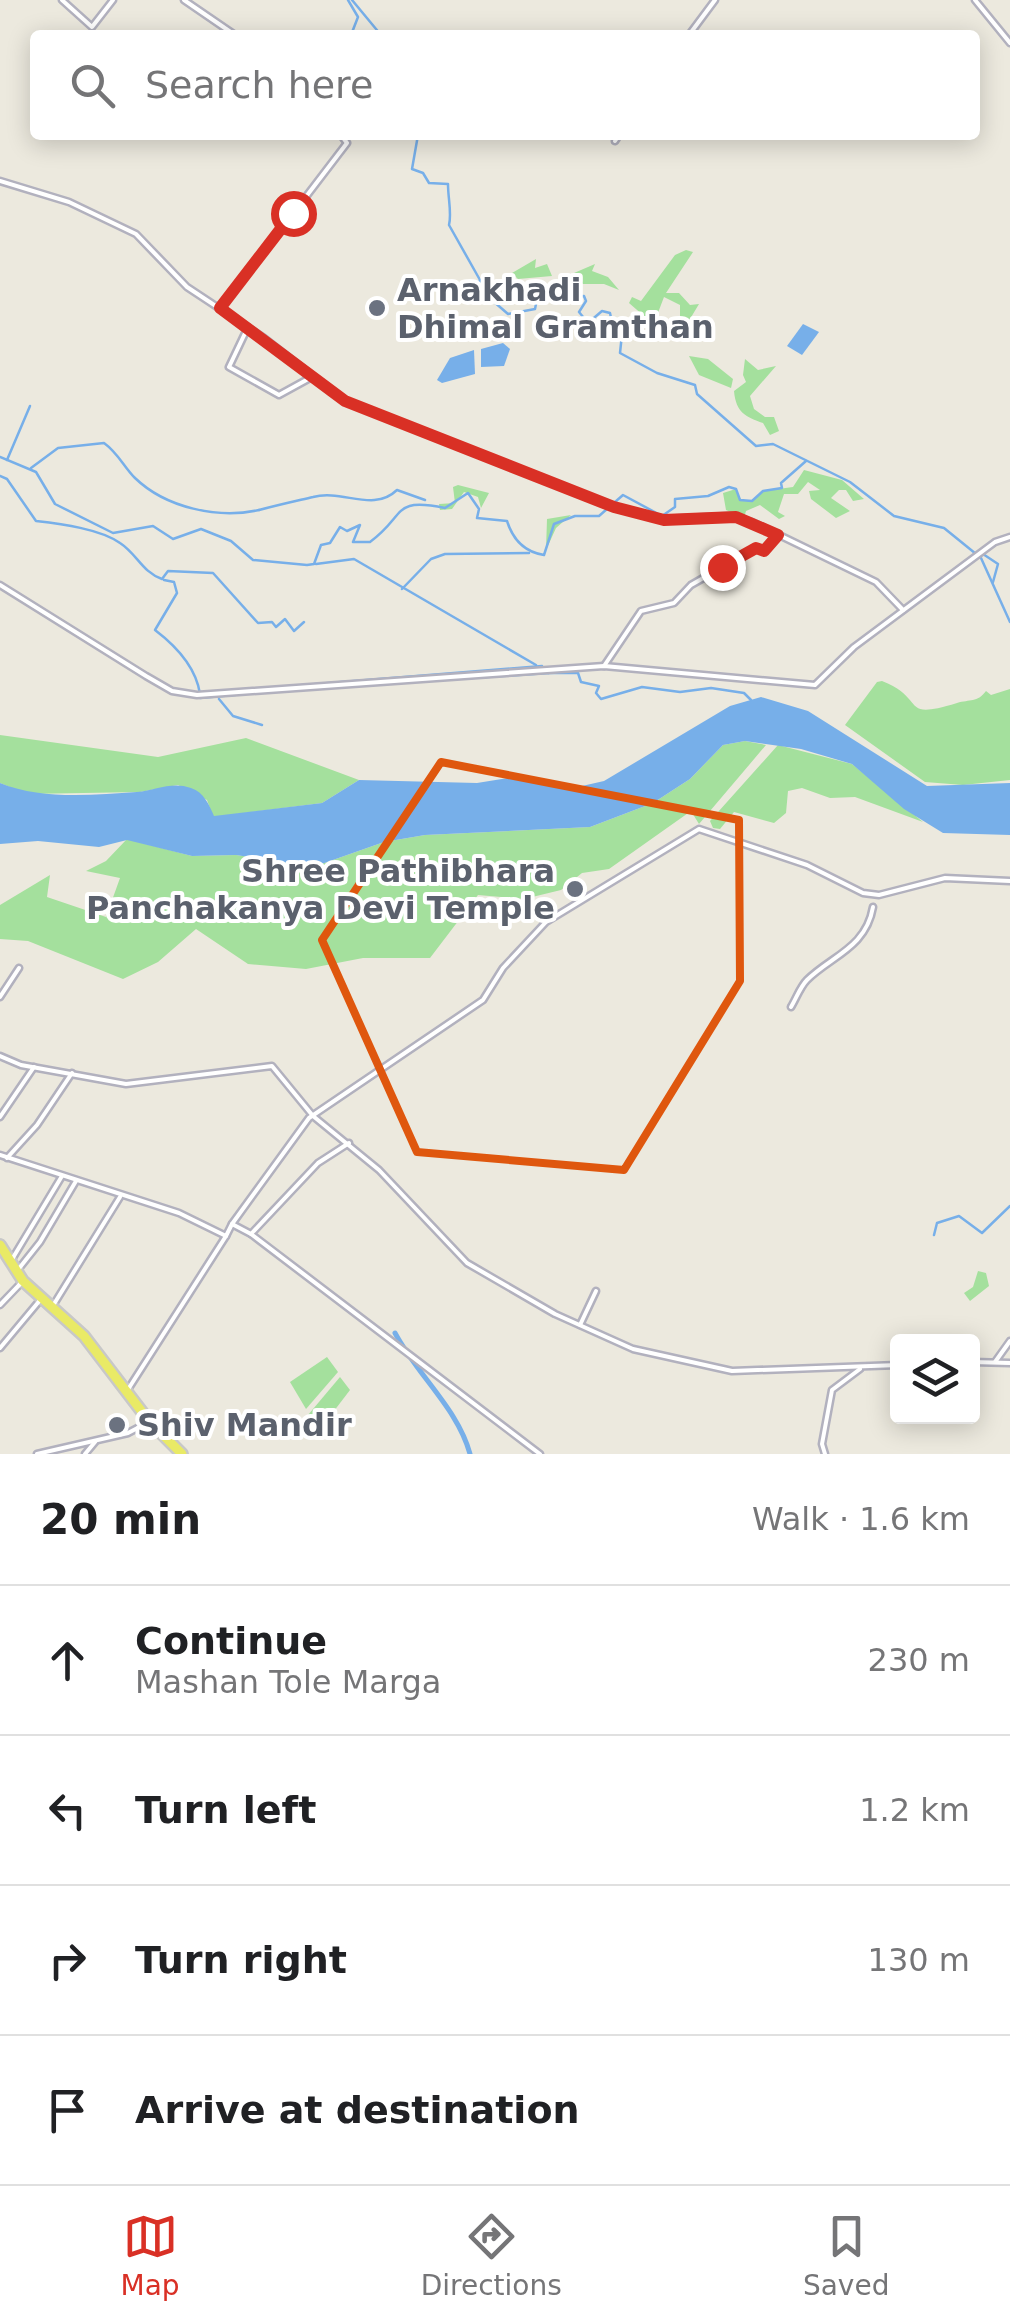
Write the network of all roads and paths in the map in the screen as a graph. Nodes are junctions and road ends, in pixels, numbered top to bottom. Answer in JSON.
{"nodes":[{"id":1,"x":62,"y":0,"type":"edge"},
{"id":2,"x":112,"y":0,"type":"edge"},
{"id":3,"x":184,"y":0,"type":"edge"},
{"id":4,"x":715,"y":0,"type":"edge"},
{"id":5,"x":975,"y":0,"type":"edge"},
{"id":6,"x":228,"y":30,"type":"edge"},
{"id":7,"x":693,"y":30,"type":"edge"},
{"id":8,"x":1010,"y":43,"type":"edge"},
{"id":9,"x":345,"y":140,"type":"edge"},
{"id":10,"x":0,"y":181,"type":"edge"},
{"id":11,"x":220,"y":308,"type":"junction"},
{"id":12,"x":248,"y":328,"type":"junction"},
{"id":13,"x":310,"y":378,"type":"junction"},
{"id":14,"x":778,"y":535,"type":"junction"},
{"id":15,"x":1010,"y":537,"type":"edge"},
{"id":16,"x":0,"y":585,"type":"edge"},
{"id":17,"x":903,"y":610,"type":"junction"},
{"id":18,"x":604,"y":666,"type":"junction"},
{"id":19,"x":1010,"y":882,"type":"edge"},
{"id":20,"x":874,"y":907,"type":"dead end"},
{"id":21,"x":19,"y":968,"type":"dead end"},
{"id":22,"x":0,"y":997,"type":"edge"},
{"id":23,"x":790,"y":1007,"type":"dead end"},
{"id":24,"x":0,"y":1056,"type":"edge"},
{"id":25,"x":34,"y":1067,"type":"junction"},
{"id":26,"x":72,"y":1073,"type":"junction"},
{"id":27,"x":313,"y":1116,"type":"junction"},
{"id":28,"x":0,"y":1117,"type":"edge"},
{"id":29,"x":349,"y":1143,"type":"junction"},
{"id":30,"x":0,"y":1155,"type":"edge"},
{"id":31,"x":7,"y":1158,"type":"junction"},
{"id":32,"x":62,"y":1176,"type":"junction"},
{"id":33,"x":76,"y":1181,"type":"junction"},
{"id":34,"x":120,"y":1197,"type":"junction"},
{"id":35,"x":232,"y":1224,"type":"junction"},
{"id":36,"x":251,"y":1234,"type":"junction"},
{"id":37,"x":226,"y":1236,"type":"junction"},
{"id":38,"x":0,"y":1245,"type":"edge"},
{"id":39,"x":14,"y":1266,"type":"junction"},
{"id":40,"x":24,"y":1281,"type":"junction"},
{"id":41,"x":596,"y":1291,"type":"dead end"},
{"id":42,"x":41,"y":1299,"type":"junction"},
{"id":43,"x":0,"y":1305,"type":"edge"},
{"id":44,"x":51,"y":1307,"type":"junction"},
{"id":45,"x":580,"y":1325,"type":"junction"},
{"id":46,"x":1010,"y":1341,"type":"edge"},
{"id":47,"x":0,"y":1348,"type":"edge"},
{"id":48,"x":980,"y":1362,"type":"edge"},
{"id":49,"x":995,"y":1362,"type":"junction"},
{"id":50,"x":1010,"y":1363,"type":"edge"},
{"id":51,"x":890,"y":1366,"type":"edge"},
{"id":52,"x":861,"y":1367,"type":"junction"},
{"id":53,"x":127,"y":1391,"type":"junction"},
{"id":54,"x":149,"y":1422,"type":"junction"},
{"id":55,"x":98,"y":1439,"type":"junction"},
{"id":56,"x":87,"y":1452,"type":"edge"},
{"id":57,"x":37,"y":1454,"type":"edge"},
{"id":58,"x":96,"y":1454,"type":"edge"},
{"id":59,"x":182,"y":1454,"type":"edge"},
{"id":60,"x":540,"y":1454,"type":"edge"},
{"id":61,"x":825,"y":1454,"type":"edge"}],
"edges":[{"from":1,"to":2,"type":"street"},
{"from":3,"to":6,"type":"street"},
{"from":4,"to":7,"type":"street"},
{"from":5,"to":8,"type":"street"},
{"from":9,"to":11,"type":"street"},
{"from":10,"to":11,"type":"street"},
{"from":11,"to":12,"type":"street"},
{"from":12,"to":13,"type":"street"},
{"from":12,"to":13,"type":"street"},
{"from":13,"to":14,"type":"street"},
{"from":14,"to":17,"type":"street"},
{"from":14,"to":18,"type":"street"},
{"from":15,"to":17,"type":"street"},
{"from":16,"to":18,"type":"street"},
{"from":17,"to":18,"type":"street"},
{"from":19,"to":27,"type":"street"},
{"from":20,"to":23,"type":"street"},
{"from":21,"to":22,"type":"street"},
{"from":24,"to":25,"type":"street"},
{"from":25,"to":26,"type":"street"},
{"from":25,"to":28,"type":"street"},
{"from":26,"to":27,"type":"street"},
{"from":26,"to":31,"type":"street"},
{"from":27,"to":29,"type":"street"},
{"from":27,"to":35,"type":"street"},
{"from":29,"to":36,"type":"street"},
{"from":29,"to":45,"type":"street"},
{"from":30,"to":31,"type":"street"},
{"from":31,"to":32,"type":"street"},
{"from":32,"to":33,"type":"street"},
{"from":32,"to":39,"type":"street"},
{"from":33,"to":34,"type":"street"},
{"from":33,"to":39,"type":"street"},
{"from":34,"to":37,"type":"street"},
{"from":34,"to":44,"type":"street"},
{"from":35,"to":36,"type":"street"},
{"from":35,"to":37,"type":"street"},
{"from":36,"to":60,"type":"street"},
{"from":37,"to":53,"type":"street"},
{"from":38,"to":39,"type":"main road"},
{"from":39,"to":40,"type":"main road"},
{"from":40,"to":42,"type":"main road"},
{"from":40,"to":43,"type":"street"},
{"from":41,"to":45,"type":"street"},
{"from":42,"to":44,"type":"main road"},
{"from":42,"to":47,"type":"street"},
{"from":44,"to":53,"type":"main road"},
{"from":45,"to":52,"type":"street"},
{"from":46,"to":49,"type":"street"},
{"from":48,"to":49,"type":"street"},
{"from":49,"to":50,"type":"street"},
{"from":51,"to":52,"type":"street"},
{"from":52,"to":61,"type":"street"},
{"from":53,"to":54,"type":"main road"},
{"from":54,"to":55,"type":"street"},
{"from":54,"to":59,"type":"main road"},
{"from":55,"to":56,"type":"street"},
{"from":55,"to":57,"type":"street"},
{"from":56,"to":58,"type":"street"}]}
